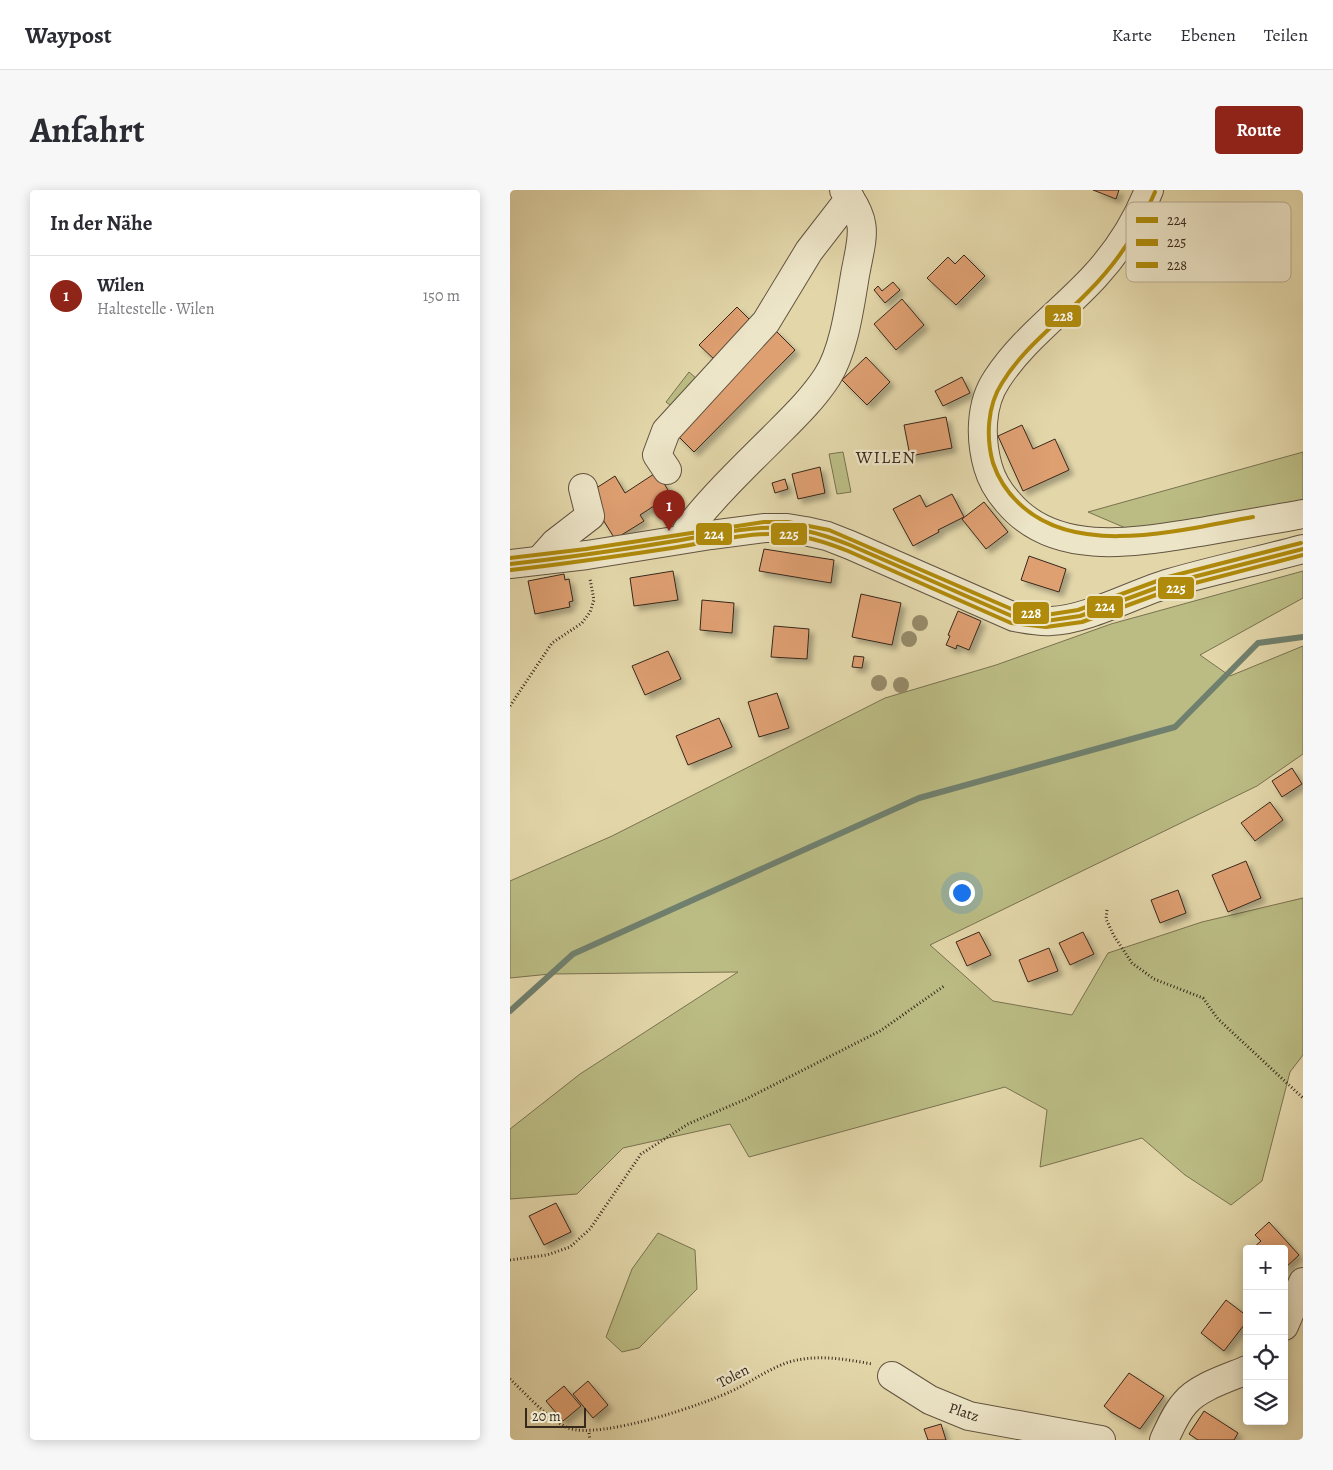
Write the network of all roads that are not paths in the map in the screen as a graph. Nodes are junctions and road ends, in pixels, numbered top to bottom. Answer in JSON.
{"nodes":[{"id":1,"x":1149,"y":190,"type":"edge"},
{"id":2,"x":847,"y":194,"type":"edge"},
{"id":3,"x":1143,"y":202,"type":"edge"},
{"id":4,"x":1126,"y":234,"type":"edge"},
{"id":5,"x":667,"y":470,"type":"dead end"},
{"id":6,"x":583,"y":488,"type":"dead end"},
{"id":7,"x":1303,"y":514,"type":"edge"},
{"id":8,"x":688,"y":538,"type":"junction"},
{"id":9,"x":1303,"y":550,"type":"edge"},
{"id":10,"x":540,"y":560,"type":"junction"},
{"id":11,"x":510,"y":564,"type":"edge"},
{"id":12,"x":1303,"y":1282,"type":"edge"},
{"id":13,"x":1288,"y":1317,"type":"edge"},
{"id":14,"x":1243,"y":1372,"type":"edge"},
{"id":15,"x":892,"y":1376,"type":"road end"},
{"id":16,"x":1102,"y":1440,"type":"edge"},
{"id":17,"x":1164,"y":1440,"type":"edge"}],
"edges":[{"from":1,"to":3,"type":"street"},
{"from":2,"to":5,"type":"street"},
{"from":2,"to":8,"type":"street"},
{"from":4,"to":7,"type":"street"},
{"from":6,"to":10,"type":"street"},
{"from":8,"to":9,"type":"street"},
{"from":8,"to":10,"type":"street"},
{"from":10,"to":11,"type":"street"},
{"from":12,"to":13,"type":"street"},
{"from":14,"to":17,"type":"street"},
{"from":15,"to":16,"type":"street","name":"Platz"}]}
